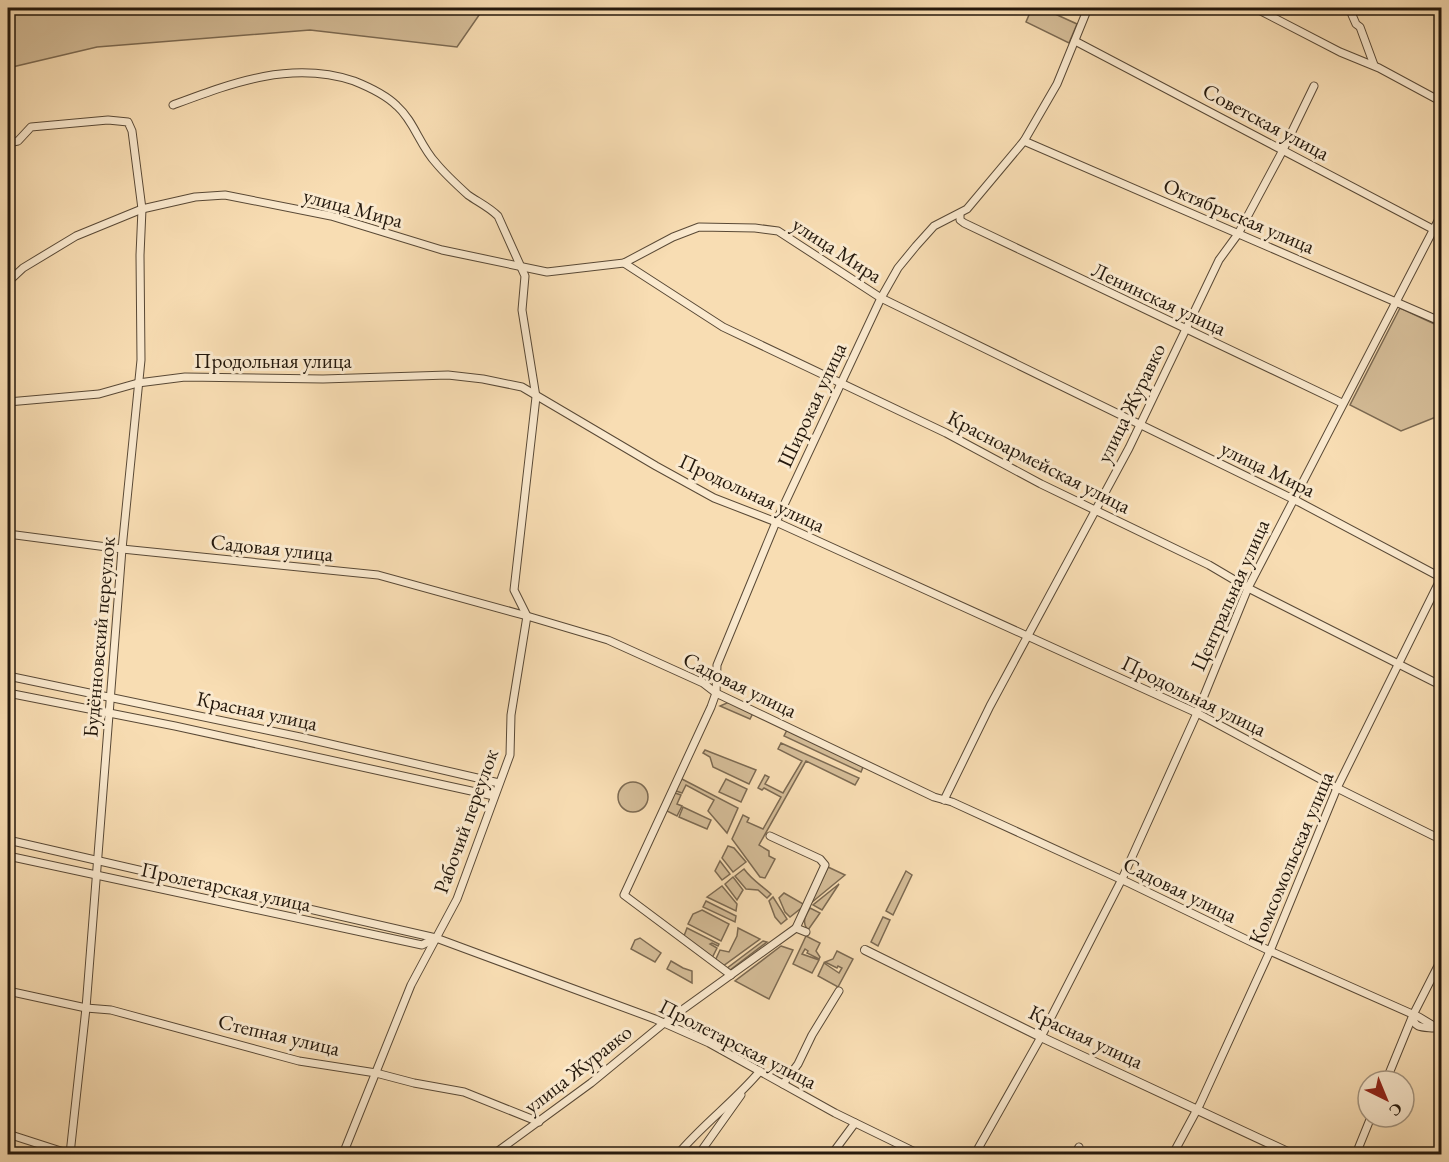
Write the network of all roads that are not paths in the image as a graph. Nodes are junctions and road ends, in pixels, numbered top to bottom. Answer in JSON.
{"nodes":[{"id":1,"x":1088,"y":8,"type":"edge"},
{"id":2,"x":1255,"y":8,"type":"edge"},
{"id":3,"x":1349,"y":8,"type":"edge"},
{"id":4,"x":1075,"y":41,"type":"junction"},
{"id":5,"x":1374,"y":65,"type":"junction"},
{"id":6,"x":1314,"y":86,"type":"dead end"},
{"id":7,"x":1442,"y":102,"type":"edge"},
{"id":8,"x":173,"y":105,"type":"dead end"},
{"id":9,"x":1024,"y":141,"type":"junction"},
{"id":10,"x":8,"y":143,"type":"edge"},
{"id":11,"x":1283,"y":150,"type":"junction"},
{"id":12,"x":142,"y":209,"type":"junction"},
{"id":13,"x":1442,"y":213,"type":"edge"},
{"id":14,"x":960,"y":215,"type":"junction"},
{"id":15,"x":949,"y":219,"type":"junction"},
{"id":16,"x":964,"y":223,"type":"junction"},
{"id":17,"x":1433,"y":229,"type":"junction"},
{"id":18,"x":1238,"y":234,"type":"junction"},
{"id":19,"x":1442,"y":234,"type":"edge"},
{"id":20,"x":624,"y":263,"type":"junction"},
{"id":21,"x":520,"y":265,"type":"junction"},
{"id":22,"x":8,"y":282,"type":"edge"},
{"id":23,"x":881,"y":298,"type":"junction"},
{"id":24,"x":1396,"y":301,"type":"junction"},
{"id":25,"x":1442,"y":322,"type":"edge"},
{"id":26,"x":1185,"y":330,"type":"junction"},
{"id":27,"x":841,"y":382,"type":"junction"},
{"id":28,"x":138,"y":383,"type":"junction"},
{"id":29,"x":536,"y":397,"type":"junction"},
{"id":30,"x":8,"y":402,"type":"edge"},
{"id":31,"x":1342,"y":403,"type":"junction"},
{"id":32,"x":1140,"y":424,"type":"junction"},
{"id":33,"x":1293,"y":499,"type":"junction"},
{"id":34,"x":1095,"y":510,"type":"junction"},
{"id":35,"x":776,"y":522,"type":"junction"},
{"id":36,"x":8,"y":534,"type":"edge"},
{"id":37,"x":122,"y":549,"type":"junction"},
{"id":38,"x":1441,"y":577,"type":"edge"},
{"id":39,"x":1248,"y":588,"type":"junction"},
{"id":40,"x":527,"y":616,"type":"junction"},
{"id":41,"x":1028,"y":636,"type":"junction"},
{"id":42,"x":1398,"y":664,"type":"junction"},
{"id":43,"x":8,"y":676,"type":"edge"},
{"id":44,"x":1442,"y":686,"type":"edge"},
{"id":45,"x":8,"y":693,"type":"edge"},
{"id":46,"x":716,"y":693,"type":"junction"},
{"id":47,"x":110,"y":699,"type":"junction"},
{"id":48,"x":1197,"y":713,"type":"junction"},
{"id":49,"x":109,"y":714,"type":"junction"},
{"id":50,"x":500,"y":783,"type":"junction"},
{"id":51,"x":1337,"y":788,"type":"junction"},
{"id":52,"x":494,"y":796,"type":"junction"},
{"id":53,"x":944,"y":800,"type":"junction"},
{"id":54,"x":770,"y":836,"type":"dead end"},
{"id":55,"x":8,"y":840,"type":"edge"},
{"id":56,"x":1442,"y":840,"type":"edge"},
{"id":57,"x":8,"y":856,"type":"edge"},
{"id":58,"x":99,"y":861,"type":"junction"},
{"id":59,"x":98,"y":877,"type":"junction"},
{"id":60,"x":1122,"y":879,"type":"junction"},
{"id":61,"x":797,"y":926,"type":"junction"},
{"id":62,"x":806,"y":932,"type":"dead end"},
{"id":63,"x":436,"y":938,"type":"junction"},
{"id":64,"x":866,"y":950,"type":"dead end"},
{"id":65,"x":1270,"y":951,"type":"junction"},
{"id":66,"x":1442,"y":958,"type":"edge"},
{"id":67,"x":731,"y":975,"type":"junction"},
{"id":68,"x":8,"y":991,"type":"edge"},
{"id":69,"x":839,"y":991,"type":"dead end"},
{"id":70,"x":87,"y":1008,"type":"junction"},
{"id":71,"x":1413,"y":1015,"type":"junction"},
{"id":72,"x":664,"y":1023,"type":"junction"},
{"id":73,"x":1439,"y":1030,"type":"edge"},
{"id":74,"x":1041,"y":1037,"type":"junction"},
{"id":75,"x":1391,"y":1069,"type":"edge"},
{"id":76,"x":760,"y":1071,"type":"junction"},
{"id":77,"x":376,"y":1072,"type":"junction"},
{"id":78,"x":750,"y":1083,"type":"junction"},
{"id":79,"x":783,"y":1084,"type":"junction"},
{"id":80,"x":1197,"y":1110,"type":"junction"},
{"id":81,"x":539,"y":1122,"type":"junction"},
{"id":82,"x":855,"y":1123,"type":"junction"},
{"id":83,"x":1366,"y":1129,"type":"edge"},
{"id":84,"x":8,"y":1134,"type":"edge"},
{"id":85,"x":1079,"y":1147,"type":"dead end"},
{"id":86,"x":70,"y":1155,"type":"edge"},
{"id":87,"x":343,"y":1155,"type":"edge"},
{"id":88,"x":494,"y":1155,"type":"edge"},
{"id":89,"x":678,"y":1155,"type":"edge"},
{"id":90,"x":699,"y":1155,"type":"edge"},
{"id":91,"x":832,"y":1155,"type":"edge"},
{"id":92,"x":919,"y":1155,"type":"edge"},
{"id":93,"x":975,"y":1155,"type":"edge"},
{"id":94,"x":1075,"y":1155,"type":"edge"},
{"id":95,"x":1173,"y":1155,"type":"edge"},
{"id":96,"x":1292,"y":1155,"type":"edge"},
{"id":97,"x":1356,"y":1155,"type":"edge"}],
"edges":[{"from":1,"to":4,"type":"street","name":"Широкая улица"},
{"from":2,"to":5,"type":"street"},
{"from":3,"to":5,"type":"street"},
{"from":4,"to":9,"type":"street","name":"Широкая улица"},
{"from":4,"to":11,"type":"street","name":"Советская улица"},
{"from":5,"to":7,"type":"street"},
{"from":6,"to":11,"type":"street","name":"улица Журавко"},
{"from":8,"to":21,"type":"street"},
{"from":9,"to":14,"type":"street","name":"Широкая улица"},
{"from":9,"to":18,"type":"street","name":"Октябрьская улица"},
{"from":10,"to":12,"type":"street","name":"Будённовский переулок"},
{"from":11,"to":17,"type":"street","name":"Советская улица"},
{"from":11,"to":18,"type":"street","name":"улица Журавко"},
{"from":12,"to":21,"type":"street","name":"улица Мира"},
{"from":12,"to":22,"type":"street","name":"улица Мира"},
{"from":12,"to":28,"type":"street","name":"Будённовский переулок"},
{"from":13,"to":17,"type":"street","name":"Центральная улица"},
{"from":14,"to":15,"type":"street","name":"Широкая улица"},
{"from":14,"to":16,"type":"street"},
{"from":15,"to":16,"type":"street","name":"Ленинская улица"},
{"from":15,"to":23,"type":"street","name":"Широкая улица"},
{"from":16,"to":26,"type":"street","name":"Ленинская улица"},
{"from":17,"to":19,"type":"street","name":"Советская улица"},
{"from":17,"to":24,"type":"street","name":"Центральная улица"},
{"from":18,"to":24,"type":"street","name":"Октябрьская улица"},
{"from":18,"to":26,"type":"street","name":"улица Журавко"},
{"from":20,"to":21,"type":"street","name":"улица Мира"},
{"from":20,"to":23,"type":"street","name":"улица Мира"},
{"from":20,"to":27,"type":"street","name":"Красноармейская улица"},
{"from":21,"to":29,"type":"street"},
{"from":23,"to":27,"type":"street","name":"Широкая улица"},
{"from":23,"to":32,"type":"street","name":"улица Мира"},
{"from":24,"to":25,"type":"street","name":"Октябрьская улица"},
{"from":24,"to":31,"type":"street","name":"Центральная улица"},
{"from":26,"to":31,"type":"street","name":"Ленинская улица"},
{"from":26,"to":32,"type":"street","name":"улица Журавко"},
{"from":27,"to":34,"type":"street","name":"Красноармейская улица"},
{"from":27,"to":35,"type":"street","name":"Широкая улица"},
{"from":28,"to":29,"type":"street","name":"Продольная улица"},
{"from":28,"to":30,"type":"street","name":"Продольная улица"},
{"from":28,"to":37,"type":"street","name":"Будённовский переулок"},
{"from":29,"to":35,"type":"street","name":"Продольная улица"},
{"from":29,"to":40,"type":"street"},
{"from":31,"to":33,"type":"street","name":"Центральная улица"},
{"from":32,"to":33,"type":"street","name":"улица Мира"},
{"from":32,"to":34,"type":"street","name":"улица Журавко"},
{"from":33,"to":38,"type":"street","name":"улица Мира"},
{"from":33,"to":39,"type":"street","name":"Центральная улица"},
{"from":34,"to":39,"type":"street","name":"Красноармейская улица"},
{"from":34,"to":41,"type":"street","name":"улица Журавко"},
{"from":35,"to":41,"type":"street","name":"Продольная улица"},
{"from":35,"to":46,"type":"street","name":"Широкая улица"},
{"from":36,"to":37,"type":"street","name":"Садовая улица"},
{"from":37,"to":40,"type":"street","name":"Садовая улица"},
{"from":37,"to":47,"type":"street","name":"Будённовский переулок"},
{"from":38,"to":42,"type":"street","name":"Комсомольская улица"},
{"from":39,"to":42,"type":"street","name":"Красноармейская улица"},
{"from":39,"to":48,"type":"street","name":"Центральная улица"},
{"from":40,"to":46,"type":"street","name":"Садовая улица"},
{"from":40,"to":50,"type":"street","name":"Рабочий переулок"},
{"from":41,"to":48,"type":"street","name":"Продольная улица"},
{"from":41,"to":53,"type":"street","name":"улица Журавко"},
{"from":42,"to":44,"type":"street","name":"Красноармейская улица"},
{"from":42,"to":51,"type":"street","name":"Комсомольская улица"},
{"from":43,"to":47,"type":"street","name":"Красная улица"},
{"from":45,"to":49,"type":"street","name":"Красная улица"},
{"from":46,"to":53,"type":"street","name":"Садовая улица"},
{"from":46,"to":67,"type":"street","name":"Широкая улица"},
{"from":47,"to":49,"type":"street","name":"Будённовский переулок"},
{"from":47,"to":50,"type":"street","name":"Красная улица"},
{"from":48,"to":51,"type":"street","name":"Продольная улица"},
{"from":48,"to":60,"type":"street","name":"Центральная улица"},
{"from":49,"to":52,"type":"street","name":"Красная улица"},
{"from":49,"to":58,"type":"street","name":"Будённовский переулок"},
{"from":50,"to":52,"type":"street","name":"Рабочий переулок"},
{"from":51,"to":56,"type":"street","name":"Продольная улица"},
{"from":51,"to":65,"type":"street","name":"Комсомольская улица"},
{"from":52,"to":63,"type":"street","name":"Рабочий переулок"},
{"from":53,"to":60,"type":"street","name":"Садовая улица"},
{"from":54,"to":61,"type":"street"},
{"from":55,"to":58,"type":"street","name":"Пролетарская улица"},
{"from":57,"to":59,"type":"street","name":"Пролетарская улица"},
{"from":58,"to":59,"type":"street","name":"Будённовский переулок"},
{"from":58,"to":63,"type":"street","name":"Пролетарская улица"},
{"from":59,"to":63,"type":"street","name":"Пролетарская улица"},
{"from":59,"to":70,"type":"street","name":"Будённовский переулок"},
{"from":60,"to":65,"type":"street","name":"Садовая улица"},
{"from":60,"to":74,"type":"street","name":"Центральная улица"},
{"from":61,"to":62,"type":"street"},
{"from":61,"to":67,"type":"street","name":"улица Журавко"},
{"from":63,"to":72,"type":"street","name":"Пролетарская улица"},
{"from":63,"to":77,"type":"street","name":"Рабочий переулок"},
{"from":64,"to":74,"type":"street","name":"Красная улица"},
{"from":65,"to":71,"type":"street","name":"Садовая улица"},
{"from":65,"to":80,"type":"street","name":"Комсомольская улица"},
{"from":66,"to":71,"type":"street"},
{"from":67,"to":72,"type":"street","name":"улица Журавко"},
{"from":68,"to":70,"type":"street","name":"Степная улица"},
{"from":69,"to":79,"type":"street"},
{"from":70,"to":77,"type":"street","name":"Степная улица"},
{"from":70,"to":86,"type":"street","name":"Будённовский переулок"},
{"from":71,"to":73,"type":"street","name":"Садовая улица"},
{"from":71,"to":75,"type":"street"},
{"from":72,"to":76,"type":"street","name":"Пролетарская улица"},
{"from":72,"to":81,"type":"street","name":"улица Журавко"},
{"from":74,"to":80,"type":"street","name":"Красная улица"},
{"from":74,"to":93,"type":"street","name":"Центральная улица"},
{"from":76,"to":78,"type":"street"},
{"from":76,"to":79,"type":"street","name":"Пролетарская улица"},
{"from":77,"to":81,"type":"street","name":"Степная улица"},
{"from":77,"to":87,"type":"street","name":"Рабочий переулок"},
{"from":78,"to":89,"type":"street"},
{"from":78,"to":90,"type":"street"},
{"from":79,"to":82,"type":"street","name":"Пролетарская улица"},
{"from":80,"to":95,"type":"street","name":"Комсомольская улица"},
{"from":80,"to":96,"type":"street","name":"Красная улица"},
{"from":81,"to":88,"type":"street","name":"улица Журавко"},
{"from":82,"to":91,"type":"street"},
{"from":82,"to":92,"type":"street","name":"Пролетарская улица"},
{"from":83,"to":97,"type":"street"},
{"from":84,"to":86,"type":"street"},
{"from":85,"to":94,"type":"street"}]}
